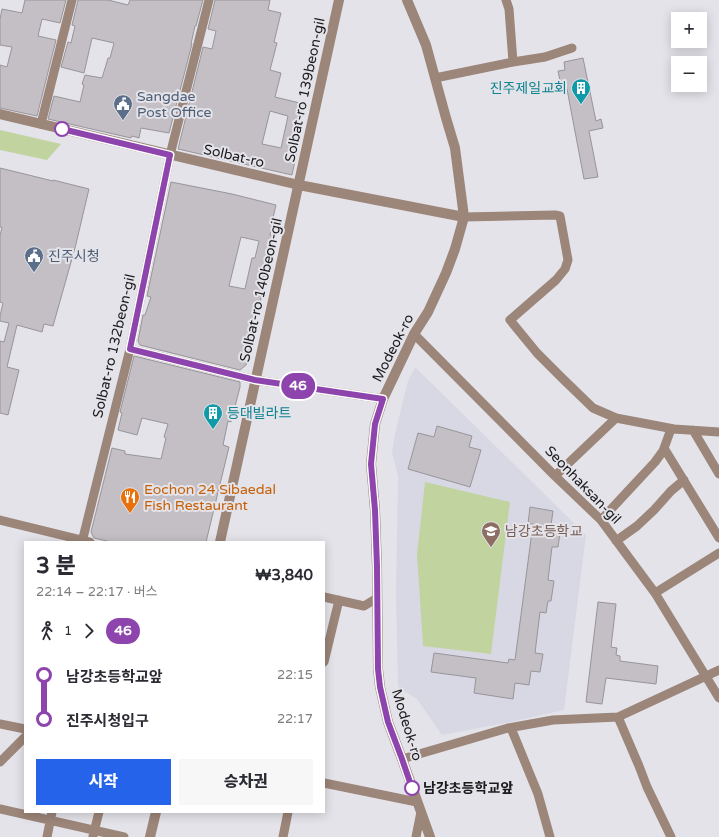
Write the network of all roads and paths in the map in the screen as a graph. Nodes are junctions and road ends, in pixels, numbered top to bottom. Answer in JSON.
{"nodes":[{"id":1,"x":72,"y":0,"type":"edge"},
{"id":2,"x":209,"y":0,"type":"edge"},
{"id":3,"x":339,"y":0,"type":"edge"},
{"id":4,"x":407,"y":0,"type":"edge"},
{"id":5,"x":506,"y":0,"type":"edge"},
{"id":6,"x":572,"y":48,"type":"dead end"},
{"id":7,"x":513,"y":62,"type":"junction"},
{"id":8,"x":435,"y":78,"type":"junction"},
{"id":9,"x":0,"y":114,"type":"edge"},
{"id":10,"x":41,"y":124,"type":"junction"},
{"id":11,"x":170,"y":155,"type":"junction"},
{"id":12,"x":299,"y":185,"type":"junction"},
{"id":13,"x":464,"y":217,"type":"junction"},
{"id":14,"x":414,"y":334,"type":"junction"},
{"id":15,"x":130,"y":349,"type":"junction"},
{"id":16,"x":255,"y":380,"type":"junction"},
{"id":17,"x":383,"y":399,"type":"junction"},
{"id":18,"x":616,"y":418,"type":"junction"},
{"id":19,"x":671,"y":429,"type":"junction"},
{"id":20,"x":693,"y":430,"type":"junction"},
{"id":21,"x":719,"y":432,"type":"edge"},
{"id":22,"x":664,"y":448,"type":"junction"},
{"id":23,"x":719,"y":474,"type":"edge"},
{"id":24,"x":555,"y":476,"type":"junction"},
{"id":25,"x":684,"y":480,"type":"junction"},
{"id":26,"x":0,"y":520,"type":"edge"},
{"id":27,"x":601,"y":520,"type":"junction"},
{"id":28,"x":719,"y":538,"type":"edge"},
{"id":29,"x":85,"y":541,"type":"edge"},
{"id":30,"x":220,"y":541,"type":"edge"},
{"id":31,"x":616,"y":541,"type":"junction"},
{"id":32,"x":719,"y":553,"type":"edge"},
{"id":33,"x":655,"y":593,"type":"junction"},
{"id":34,"x":325,"y":597,"type":"edge"},
{"id":35,"x":377,"y":598,"type":"junction"},
{"id":36,"x":339,"y":600,"type":"junction"},
{"id":37,"x":325,"y":658,"type":"edge"},
{"id":38,"x":719,"y":670,"type":"edge"},
{"id":39,"x":706,"y":676,"type":"junction"},
{"id":40,"x":719,"y":698,"type":"edge"},
{"id":41,"x":618,"y":717,"type":"junction"},
{"id":42,"x":0,"y":724,"type":"edge"},
{"id":43,"x":512,"y":728,"type":"junction"},
{"id":44,"x":24,"y":730,"type":"edge"},
{"id":45,"x":24,"y":738,"type":"edge"},
{"id":46,"x":402,"y":759,"type":"junction"},
{"id":47,"x":0,"y":762,"type":"edge"},
{"id":48,"x":325,"y":783,"type":"edge"},
{"id":49,"x":419,"y":807,"type":"junction"},
{"id":50,"x":0,"y":809,"type":"edge"},
{"id":51,"x":24,"y":812,"type":"edge"},
{"id":52,"x":29,"y":813,"type":"edge"},
{"id":53,"x":99,"y":813,"type":"edge"},
{"id":54,"x":156,"y":813,"type":"edge"},
{"id":55,"x":288,"y":813,"type":"edge"},
{"id":56,"x":51,"y":816,"type":"edge"},
{"id":57,"x":94,"y":834,"type":"edge"},
{"id":58,"x":47,"y":837,"type":"edge"},
{"id":59,"x":124,"y":837,"type":"edge"},
{"id":60,"x":150,"y":837,"type":"edge"},
{"id":61,"x":283,"y":837,"type":"edge"},
{"id":62,"x":416,"y":837,"type":"edge"},
{"id":63,"x":430,"y":837,"type":"edge"},
{"id":64,"x":550,"y":837,"type":"edge"},
{"id":65,"x":671,"y":837,"type":"edge"}],
"edges":[{"from":1,"to":10,"type":"street"},
{"from":2,"to":11,"type":"street","name":"Solbat-ro 132beon-gil"},
{"from":3,"to":12,"type":"street","name":"Solbat-ro 139beon-gil"},
{"from":4,"to":8,"type":"street","name":"Modeok-ro"},
{"from":5,"to":7,"type":"street"},
{"from":6,"to":7,"type":"street"},
{"from":7,"to":8,"type":"street"},
{"from":8,"to":13,"type":"street","name":"Modeok-ro"},
{"from":9,"to":10,"type":"street","name":"Solbat-ro"},
{"from":10,"to":11,"type":"street","name":"Solbat-ro"},
{"from":11,"to":12,"type":"street","name":"Solbat-ro"},
{"from":11,"to":15,"type":"street","name":"Solbat-ro 132beon-gil"},
{"from":12,"to":13,"type":"street","name":"Solbat-ro"},
{"from":12,"to":16,"type":"street","name":"Solbat-ro 140beon-gil"},
{"from":13,"to":14,"type":"street","name":"Modeok-ro"},
{"from":13,"to":18,"type":"street"},
{"from":14,"to":17,"type":"street","name":"Modeok-ro"},
{"from":14,"to":24,"type":"street","name":"Seonhaksan-gil"},
{"from":15,"to":16,"type":"street"},
{"from":15,"to":29,"type":"street","name":"Solbat-ro 132beon-gil"},
{"from":16,"to":17,"type":"street"},
{"from":16,"to":30,"type":"street","name":"Solbat-ro 140beon-gil"},
{"from":17,"to":35,"type":"street","name":"Modeok-ro"},
{"from":18,"to":19,"type":"street"},
{"from":18,"to":24,"type":"street"},
{"from":19,"to":20,"type":"street"},
{"from":19,"to":22,"type":"street"},
{"from":20,"to":21,"type":"street"},
{"from":20,"to":23,"type":"street"},
{"from":22,"to":25,"type":"street"},
{"from":22,"to":27,"type":"street"},
{"from":24,"to":27,"type":"street","name":"Seonhaksan-gil"},
{"from":25,"to":28,"type":"street"},
{"from":25,"to":31,"type":"street"},
{"from":26,"to":29,"type":"street"},
{"from":27,"to":31,"type":"street","name":"Seonhaksan-gil"},
{"from":31,"to":33,"type":"street","name":"Seonhaksan-gil"},
{"from":32,"to":33,"type":"street"},
{"from":33,"to":39,"type":"street","name":"Seonhaksan-gil"},
{"from":34,"to":36,"type":"street"},
{"from":35,"to":36,"type":"street"},
{"from":35,"to":46,"type":"street","name":"Modeok-ro"},
{"from":36,"to":37,"type":"street"},
{"from":38,"to":39,"type":"street"},
{"from":39,"to":40,"type":"street","name":"Seonhaksan-gil"},
{"from":39,"to":41,"type":"street"},
{"from":41,"to":43,"type":"street"},
{"from":41,"to":65,"type":"street"},
{"from":42,"to":44,"type":"street"},
{"from":43,"to":46,"type":"street"},
{"from":43,"to":64,"type":"street"},
{"from":45,"to":47,"type":"street"},
{"from":46,"to":49,"type":"street","name":"Modeok-ro"},
{"from":48,"to":49,"type":"street"},
{"from":49,"to":62,"type":"street"},
{"from":49,"to":63,"type":"street","name":"Modeok-ro"},
{"from":50,"to":51,"type":"street"},
{"from":52,"to":56,"type":"street"},
{"from":53,"to":57,"type":"street"},
{"from":54,"to":60,"type":"street"},
{"from":55,"to":61,"type":"street"},
{"from":56,"to":57,"type":"street"},
{"from":56,"to":58,"type":"street"},
{"from":57,"to":59,"type":"street"}]}
